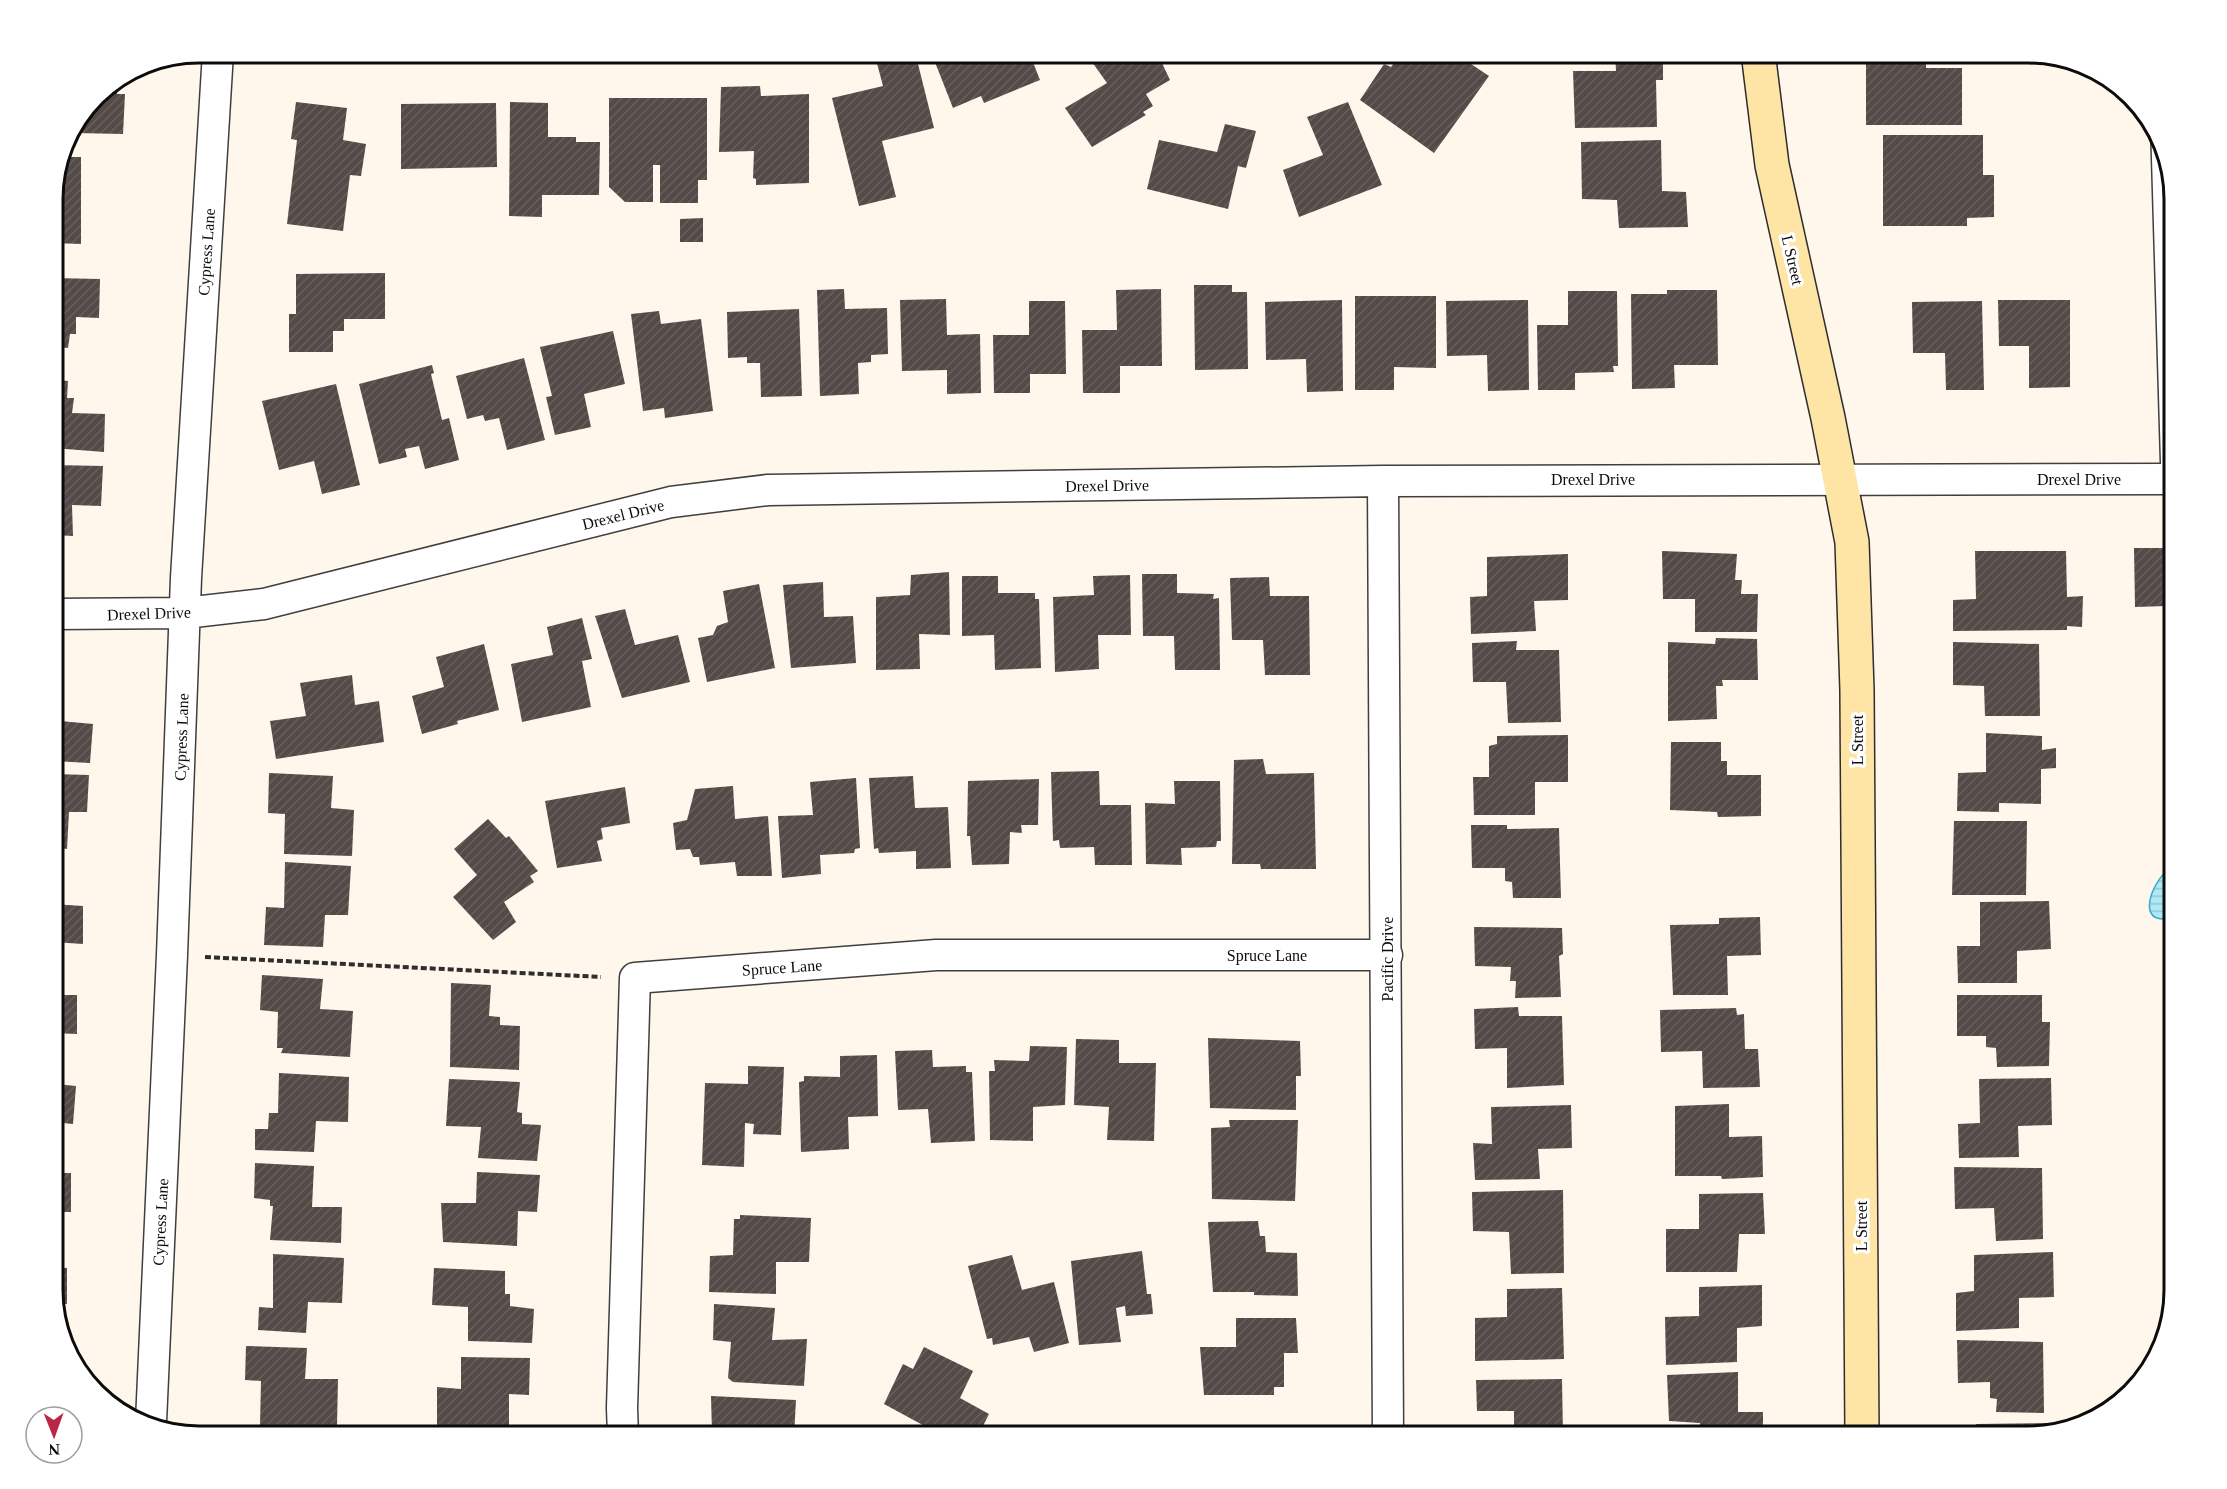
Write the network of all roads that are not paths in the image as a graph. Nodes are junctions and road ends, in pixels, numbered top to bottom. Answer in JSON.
{"nodes":[{"id":1,"x":218,"y":63,"type":"edge"},
{"id":2,"x":1759,"y":63,"type":"edge"},
{"id":3,"x":2161,"y":172,"type":"edge"},
{"id":4,"x":2164,"y":228,"type":"edge"},
{"id":5,"x":2164,"y":479,"type":"edge"},
{"id":6,"x":1840,"y":480,"type":"junction"},
{"id":7,"x":1383,"y":481,"type":"junction"},
{"id":8,"x":185,"y":613,"type":"junction"},
{"id":9,"x":63,"y":614,"type":"edge"},
{"id":10,"x":1387,"y":955,"type":"junction"},
{"id":11,"x":151,"y":1417,"type":"edge"},
{"id":12,"x":623,"y":1426,"type":"edge"},
{"id":13,"x":1388,"y":1426,"type":"edge"},
{"id":14,"x":1862,"y":1426,"type":"edge"}],
"edges":[{"from":1,"to":8,"type":"street","name":"Cypress Lane"},
{"from":2,"to":6,"type":"street","name":"L Street"},
{"from":3,"to":4,"type":"lane"},
{"from":5,"to":6,"type":"street","name":"Drexel Drive"},
{"from":6,"to":7,"type":"street","name":"Drexel Drive"},
{"from":6,"to":14,"type":"street","name":"L Street"},
{"from":7,"to":8,"type":"street","name":"Drexel Drive"},
{"from":7,"to":10,"type":"street","name":"Pacific Drive"},
{"from":8,"to":9,"type":"street","name":"Drexel Drive"},
{"from":8,"to":11,"type":"street","name":"Cypress Lane"},
{"from":10,"to":12,"type":"street","name":"Spruce Lane"},
{"from":10,"to":13,"type":"street","name":"Pacific Drive"}]}
